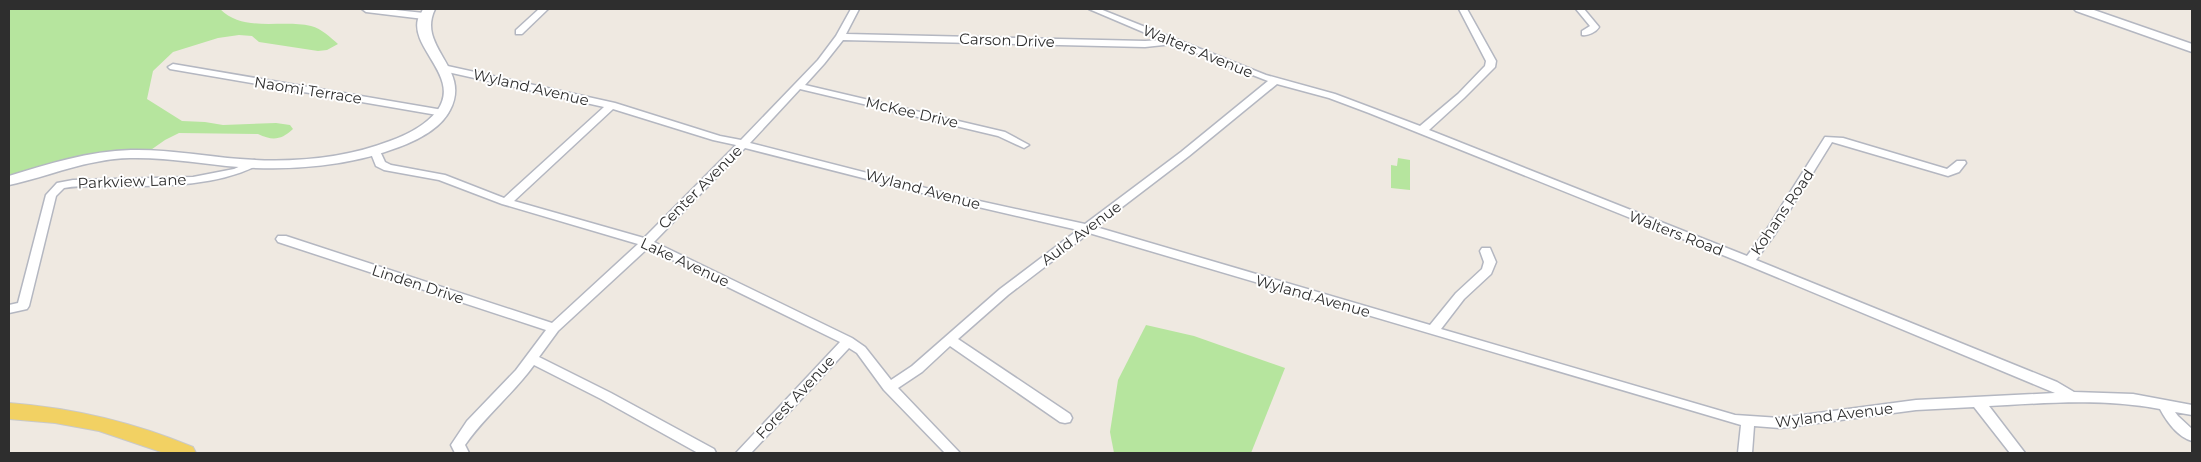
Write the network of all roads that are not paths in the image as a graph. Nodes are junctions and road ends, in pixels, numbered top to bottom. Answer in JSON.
{"nodes":[{"id":1,"x":366,"y":9,"type":"edge"},
{"id":2,"x":544,"y":9,"type":"edge"},
{"id":3,"x":854,"y":9,"type":"edge"},
{"id":4,"x":1092,"y":9,"type":"edge"},
{"id":5,"x":1463,"y":9,"type":"edge"},
{"id":6,"x":1580,"y":9,"type":"edge"},
{"id":7,"x":2080,"y":9,"type":"edge"},
{"id":8,"x":426,"y":12,"type":"edge"},
{"id":9,"x":519,"y":32,"type":"dead end"},
{"id":10,"x":1585,"y":33,"type":"dead end"},
{"id":11,"x":840,"y":37,"type":"junction"},
{"id":12,"x":1174,"y":42,"type":"junction"},
{"id":13,"x":2192,"y":48,"type":"edge"},
{"id":14,"x":173,"y":67,"type":"dead end"},
{"id":15,"x":444,"y":68,"type":"junction"},
{"id":16,"x":1275,"y":81,"type":"junction"},
{"id":17,"x":798,"y":86,"type":"junction"},
{"id":18,"x":612,"y":105,"type":"junction"},
{"id":19,"x":442,"y":113,"type":"junction"},
{"id":20,"x":1421,"y":131,"type":"junction"},
{"id":21,"x":744,"y":144,"type":"junction"},
{"id":22,"x":1024,"y":145,"type":"dead end"},
{"id":23,"x":375,"y":151,"type":"junction"},
{"id":24,"x":1961,"y":163,"type":"dead end"},
{"id":25,"x":254,"y":164,"type":"junction"},
{"id":26,"x":9,"y":181,"type":"edge"},
{"id":27,"x":506,"y":202,"type":"junction"},
{"id":28,"x":1085,"y":228,"type":"junction"},
{"id":29,"x":282,"y":239,"type":"dead end"},
{"id":30,"x":646,"y":243,"type":"junction"},
{"id":31,"x":1486,"y":251,"type":"dead end"},
{"id":32,"x":1749,"y":261,"type":"junction"},
{"id":33,"x":9,"y":309,"type":"edge"},
{"id":34,"x":554,"y":328,"type":"junction"},
{"id":35,"x":1433,"y":330,"type":"junction"},
{"id":36,"x":950,"y":340,"type":"junction"},
{"id":37,"x":848,"y":341,"type":"junction"},
{"id":38,"x":532,"y":359,"type":"junction"},
{"id":39,"x":889,"y":387,"type":"junction"},
{"id":40,"x":2072,"y":397,"type":"junction"},
{"id":41,"x":1977,"y":401,"type":"junction"},
{"id":42,"x":2164,"y":404,"type":"junction"},
{"id":43,"x":2192,"y":410,"type":"edge"},
{"id":44,"x":9,"y":411,"type":"edge"},
{"id":45,"x":1065,"y":418,"type":"dead end"},
{"id":46,"x":1748,"y":422,"type":"junction"},
{"id":47,"x":2192,"y":436,"type":"edge"},
{"id":48,"x":460,"y":450,"type":"edge"},
{"id":49,"x":185,"y":453,"type":"edge"},
{"id":50,"x":709,"y":453,"type":"edge"},
{"id":51,"x":743,"y":453,"type":"edge"},
{"id":52,"x":953,"y":453,"type":"edge"},
{"id":53,"x":1746,"y":453,"type":"edge"},
{"id":54,"x":2018,"y":453,"type":"edge"}],
"edges":[{"from":1,"to":8,"type":"street"},
{"from":2,"to":9,"type":"street"},
{"from":3,"to":11,"type":"street","name":"Center Avenue"},
{"from":4,"to":12,"type":"street","name":"Walters Avenue"},
{"from":5,"to":20,"type":"street"},
{"from":6,"to":10,"type":"street"},
{"from":7,"to":13,"type":"main road"},
{"from":8,"to":15,"type":"main road"},
{"from":11,"to":12,"type":"street","name":"Carson Drive"},
{"from":11,"to":17,"type":"street","name":"Center Avenue"},
{"from":12,"to":16,"type":"street","name":"Walters Avenue"},
{"from":14,"to":19,"type":"street","name":"Naomi Terrace"},
{"from":15,"to":18,"type":"street","name":"Wyland Avenue"},
{"from":15,"to":19,"type":"main road"},
{"from":16,"to":20,"type":"street","name":"Walters Road"},
{"from":16,"to":28,"type":"street","name":"Auld Avenue"},
{"from":17,"to":21,"type":"street","name":"Center Avenue"},
{"from":17,"to":22,"type":"street","name":"McKee Drive"},
{"from":18,"to":21,"type":"street","name":"Wyland Avenue"},
{"from":18,"to":27,"type":"street"},
{"from":19,"to":23,"type":"main road"},
{"from":20,"to":32,"type":"street","name":"Walters Road"},
{"from":21,"to":28,"type":"street","name":"Wyland Avenue"},
{"from":21,"to":30,"type":"street","name":"Center Avenue"},
{"from":23,"to":25,"type":"main road"},
{"from":23,"to":27,"type":"street","name":"Lake Avenue"},
{"from":24,"to":32,"type":"street","name":"Kohans Road"},
{"from":25,"to":26,"type":"main road"},
{"from":25,"to":33,"type":"street","name":"Parkview Lane"},
{"from":27,"to":30,"type":"street","name":"Lake Avenue"},
{"from":28,"to":35,"type":"street","name":"Wyland Avenue"},
{"from":28,"to":36,"type":"street","name":"Auld Avenue"},
{"from":29,"to":34,"type":"street","name":"Linden Drive"},
{"from":30,"to":34,"type":"street","name":"Center Avenue"},
{"from":30,"to":37,"type":"street","name":"Lake Avenue"},
{"from":31,"to":35,"type":"street"},
{"from":32,"to":40,"type":"street","name":"Walters Road"},
{"from":34,"to":38,"type":"street","name":"Center Avenue"},
{"from":35,"to":46,"type":"street","name":"Wyland Avenue"},
{"from":36,"to":39,"type":"street","name":"Auld Avenue"},
{"from":36,"to":45,"type":"street"},
{"from":37,"to":39,"type":"street","name":"Lake Avenue"},
{"from":37,"to":51,"type":"street","name":"Forest Avenue"},
{"from":38,"to":48,"type":"street","name":"Center Avenue"},
{"from":38,"to":50,"type":"street"},
{"from":39,"to":52,"type":"street","name":"Lake Avenue"},
{"from":40,"to":41,"type":"street","name":"Wyland Avenue"},
{"from":40,"to":42,"type":"street","name":"Wyland Avenue"},
{"from":41,"to":46,"type":"street","name":"Wyland Avenue"},
{"from":41,"to":54,"type":"street"},
{"from":42,"to":43,"type":"street","name":"Wyland Avenue"},
{"from":42,"to":47,"type":"street"},
{"from":44,"to":49,"type":"main road"},
{"from":46,"to":53,"type":"street"}]}
